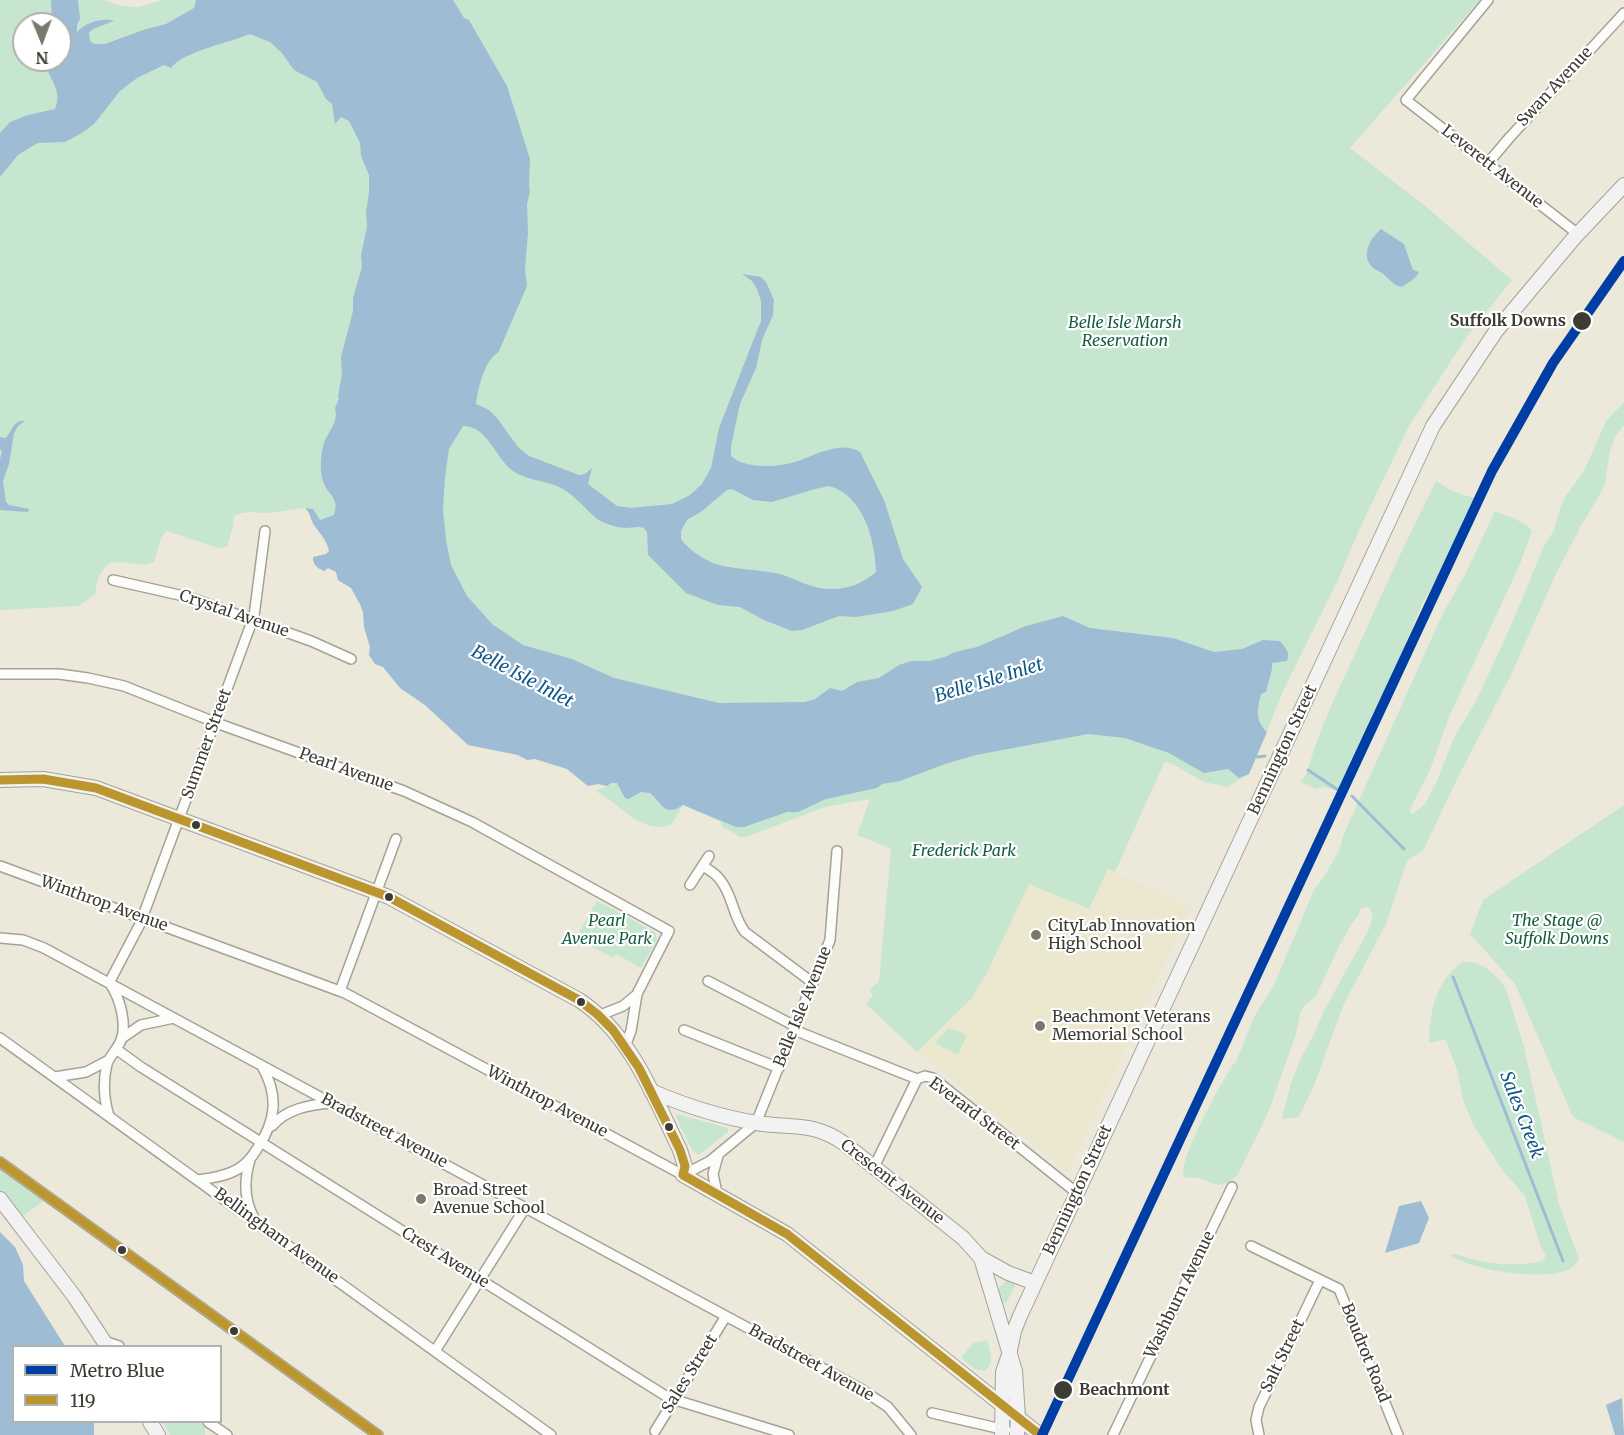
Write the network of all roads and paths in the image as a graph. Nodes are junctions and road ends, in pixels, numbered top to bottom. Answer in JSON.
{"nodes":[{"id":1,"x":1488,"y":0,"type":"edge"},
{"id":2,"x":1624,"y":13,"type":"edge"},
{"id":3,"x":1488,"y":163,"type":"junction"},
{"id":4,"x":1624,"y":185,"type":"edge"},
{"id":5,"x":1578,"y":234,"type":"junction"},
{"id":6,"x":265,"y":531,"type":"dead end"},
{"id":7,"x":113,"y":580,"type":"dead end"},
{"id":8,"x":253,"y":620,"type":"junction"},
{"id":9,"x":351,"y":658,"type":"dead end"},
{"id":10,"x":0,"y":674,"type":"edge"},
{"id":11,"x":215,"y":722,"type":"junction"},
{"id":12,"x":0,"y":780,"type":"edge"},
{"id":13,"x":179,"y":819,"type":"junction"},
{"id":14,"x":396,"y":839,"type":"dead end"},
{"id":15,"x":837,"y":851,"type":"dead end"},
{"id":16,"x":709,"y":856,"type":"dead end"},
{"id":17,"x":0,"y":866,"type":"edge"},
{"id":18,"x":702,"y":866,"type":"junction"},
{"id":19,"x":690,"y":885,"type":"dead end"},
{"id":20,"x":376,"y":892,"type":"junction"},
{"id":21,"x":143,"y":918,"type":"junction"},
{"id":22,"x":0,"y":938,"type":"edge"},
{"id":23,"x":708,"y":981,"type":"dead end"},
{"id":24,"x":110,"y":983,"type":"junction"},
{"id":25,"x":813,"y":983,"type":"junction"},
{"id":26,"x":340,"y":991,"type":"junction"},
{"id":27,"x":637,"y":994,"type":"junction"},
{"id":28,"x":598,"y":1016,"type":"junction"},
{"id":29,"x":174,"y":1018,"type":"junction"},
{"id":30,"x":795,"y":1028,"type":"junction"},
{"id":31,"x":684,"y":1030,"type":"dead end"},
{"id":32,"x":0,"y":1038,"type":"edge"},
{"id":33,"x":122,"y":1038,"type":"junction"},
{"id":34,"x":625,"y":1046,"type":"junction"},
{"id":35,"x":116,"y":1049,"type":"junction"},
{"id":36,"x":109,"y":1060,"type":"junction"},
{"id":37,"x":262,"y":1066,"type":"junction"},
{"id":38,"x":779,"y":1068,"type":"junction"},
{"id":39,"x":55,"y":1077,"type":"junction"},
{"id":40,"x":917,"y":1079,"type":"junction"},
{"id":41,"x":651,"y":1091,"type":"junction"},
{"id":42,"x":330,"y":1103,"type":"junction"},
{"id":43,"x":110,"y":1116,"type":"junction"},
{"id":44,"x":756,"y":1123,"type":"junction"},
{"id":45,"x":270,"y":1128,"type":"junction"},
{"id":46,"x":262,"y":1143,"type":"junction"},
{"id":47,"x":719,"y":1154,"type":"junction"},
{"id":48,"x":250,"y":1160,"type":"junction"},
{"id":49,"x":0,"y":1162,"type":"edge"},
{"id":50,"x":874,"y":1167,"type":"junction"},
{"id":51,"x":683,"y":1175,"type":"junction"},
{"id":52,"x":198,"y":1179,"type":"junction"},
{"id":53,"x":1232,"y":1187,"type":"dead end"},
{"id":54,"x":717,"y":1193,"type":"junction"},
{"id":55,"x":1077,"y":1193,"type":"junction"},
{"id":56,"x":0,"y":1199,"type":"edge"},
{"id":57,"x":525,"y":1208,"type":"junction"},
{"id":58,"x":256,"y":1222,"type":"junction"},
{"id":59,"x":1251,"y":1246,"type":"dead end"},
{"id":60,"x":981,"y":1258,"type":"junction"},
{"id":61,"x":480,"y":1280,"type":"junction"},
{"id":62,"x":1320,"y":1280,"type":"junction"},
{"id":63,"x":1035,"y":1283,"type":"junction"},
{"id":64,"x":726,"y":1317,"type":"junction"},
{"id":65,"x":105,"y":1344,"type":"edge"},
{"id":66,"x":435,"y":1351,"type":"junction"},
{"id":67,"x":1010,"y":1354,"type":"junction"},
{"id":68,"x":674,"y":1400,"type":"junction"},
{"id":69,"x":1004,"y":1406,"type":"junction"},
{"id":70,"x":932,"y":1413,"type":"dead end"},
{"id":71,"x":212,"y":1427,"type":"edge"},
{"id":72,"x":1017,"y":1428,"type":"edge"},
{"id":73,"x":654,"y":1431,"type":"dead end"},
{"id":74,"x":1003,"y":1432,"type":"edge"},
{"id":75,"x":227,"y":1435,"type":"edge"},
{"id":76,"x":378,"y":1435,"type":"edge"},
{"id":77,"x":551,"y":1435,"type":"edge"},
{"id":78,"x":789,"y":1435,"type":"edge"},
{"id":79,"x":911,"y":1435,"type":"edge"},
{"id":80,"x":1040,"y":1435,"type":"edge"},
{"id":81,"x":1113,"y":1435,"type":"edge"},
{"id":82,"x":1260,"y":1435,"type":"edge"},
{"id":83,"x":1398,"y":1435,"type":"edge"}],
"edges":[{"from":1,"to":3,"type":"street","name":"Leverett Avenue"},
{"from":2,"to":3,"type":"street","name":"Swan Avenue"},
{"from":3,"to":5,"type":"street","name":"Leverett Avenue"},
{"from":4,"to":5,"type":"street","name":"Bennington Street"},
{"from":5,"to":55,"type":"street","name":"Bennington Street"},
{"from":6,"to":8,"type":"street","name":"Summer Street"},
{"from":7,"to":8,"type":"street","name":"Crystal Avenue"},
{"from":8,"to":9,"type":"street","name":"Crystal Avenue"},
{"from":8,"to":11,"type":"street","name":"Summer Street"},
{"from":10,"to":11,"type":"street","name":"Pearl Avenue"},
{"from":11,"to":13,"type":"street","name":"Summer Street"},
{"from":11,"to":27,"type":"street","name":"Pearl Avenue"},
{"from":12,"to":13,"type":"street"},
{"from":13,"to":20,"type":"street"},
{"from":13,"to":21,"type":"street","name":"Summer Street"},
{"from":14,"to":20,"type":"street"},
{"from":15,"to":25,"type":"street","name":"Belle Isle Avenue"},
{"from":16,"to":18,"type":"street"},
{"from":17,"to":21,"type":"street","name":"Winthrop Avenue"},
{"from":18,"to":19,"type":"street"},
{"from":18,"to":25,"type":"street"},
{"from":20,"to":26,"type":"street"},
{"from":20,"to":28,"type":"street"},
{"from":21,"to":24,"type":"street","name":"Summer Street"},
{"from":21,"to":26,"type":"street","name":"Winthrop Avenue"},
{"from":22,"to":24,"type":"street","name":"Bradstreet Avenue"},
{"from":23,"to":30,"type":"street","name":"Everard Street"},
{"from":24,"to":29,"type":"street","name":"Bradstreet Avenue"},
{"from":24,"to":33,"type":"street"},
{"from":25,"to":30,"type":"street","name":"Belle Isle Avenue"},
{"from":26,"to":51,"type":"street","name":"Winthrop Avenue"},
{"from":27,"to":28,"type":"street"},
{"from":27,"to":34,"type":"street"},
{"from":28,"to":34,"type":"street"},
{"from":29,"to":33,"type":"street"},
{"from":29,"to":37,"type":"street","name":"Bradstreet Avenue"},
{"from":30,"to":38,"type":"street","name":"Belle Isle Avenue"},
{"from":30,"to":40,"type":"street","name":"Everard Street"},
{"from":31,"to":38,"type":"street"},
{"from":32,"to":39,"type":"street","name":"Bellingham Avenue"},
{"from":33,"to":35,"type":"street"},
{"from":34,"to":41,"type":"street"},
{"from":35,"to":36,"type":"street"},
{"from":35,"to":46,"type":"street","name":"Crest Avenue"},
{"from":36,"to":39,"type":"street"},
{"from":36,"to":43,"type":"street"},
{"from":37,"to":42,"type":"street","name":"Bradstreet Avenue"},
{"from":37,"to":45,"type":"street"},
{"from":38,"to":44,"type":"street","name":"Belle Isle Avenue"},
{"from":39,"to":43,"type":"street","name":"Bellingham Avenue"},
{"from":40,"to":50,"type":"street"},
{"from":40,"to":55,"type":"street","name":"Everard Street"},
{"from":41,"to":44,"type":"street","name":"Crescent Avenue"},
{"from":41,"to":51,"type":"street"},
{"from":42,"to":45,"type":"street"},
{"from":42,"to":57,"type":"street","name":"Bradstreet Avenue"},
{"from":43,"to":52,"type":"street","name":"Bellingham Avenue"},
{"from":44,"to":47,"type":"street"},
{"from":44,"to":50,"type":"street","name":"Crescent Avenue"},
{"from":45,"to":46,"type":"street"},
{"from":46,"to":48,"type":"street"},
{"from":46,"to":61,"type":"street","name":"Crest Avenue"},
{"from":47,"to":51,"type":"street"},
{"from":47,"to":54,"type":"street"},
{"from":48,"to":52,"type":"street"},
{"from":48,"to":58,"type":"street"},
{"from":49,"to":76,"type":"street"},
{"from":50,"to":60,"type":"street","name":"Crescent Avenue"},
{"from":51,"to":54,"type":"street","name":"Winthrop Avenue"},
{"from":52,"to":58,"type":"street","name":"Bellingham Avenue"},
{"from":53,"to":81,"type":"street","name":"Washburn Avenue"},
{"from":54,"to":69,"type":"street","name":"Winthrop Avenue"},
{"from":55,"to":63,"type":"street","name":"Bennington Street"},
{"from":56,"to":65,"type":"street"},
{"from":57,"to":61,"type":"street"},
{"from":57,"to":64,"type":"street","name":"Bradstreet Avenue"},
{"from":58,"to":66,"type":"street","name":"Bellingham Avenue"},
{"from":59,"to":62,"type":"street","name":"Boudrot Road"},
{"from":60,"to":63,"type":"street","name":"Crescent Avenue"},
{"from":60,"to":67,"type":"street","name":"Crescent Avenue"},
{"from":61,"to":66,"type":"street"},
{"from":61,"to":68,"type":"street","name":"Crest Avenue"},
{"from":62,"to":82,"type":"street","name":"Salt Street"},
{"from":62,"to":83,"type":"street","name":"Boudrot Road"},
{"from":63,"to":67,"type":"street","name":"Bennington Street"},
{"from":64,"to":68,"type":"street","name":"Sales Street"},
{"from":64,"to":79,"type":"street","name":"Bradstreet Avenue"},
{"from":66,"to":77,"type":"street","name":"Bellingham Avenue"},
{"from":67,"to":69,"type":"street","name":"Bennington Street"},
{"from":67,"to":72,"type":"street","name":"Bennington Street"},
{"from":68,"to":73,"type":"street","name":"Sales Street"},
{"from":68,"to":78,"type":"street","name":"Crest Avenue"},
{"from":69,"to":72,"type":"street","name":"Winthrop Avenue"},
{"from":69,"to":74,"type":"street","name":"Bennington Street"},
{"from":70,"to":74,"type":"street"},
{"from":71,"to":75,"type":"street"},
{"from":72,"to":74,"type":"street"},
{"from":72,"to":80,"type":"street","name":"Winthrop Avenue"}]}
